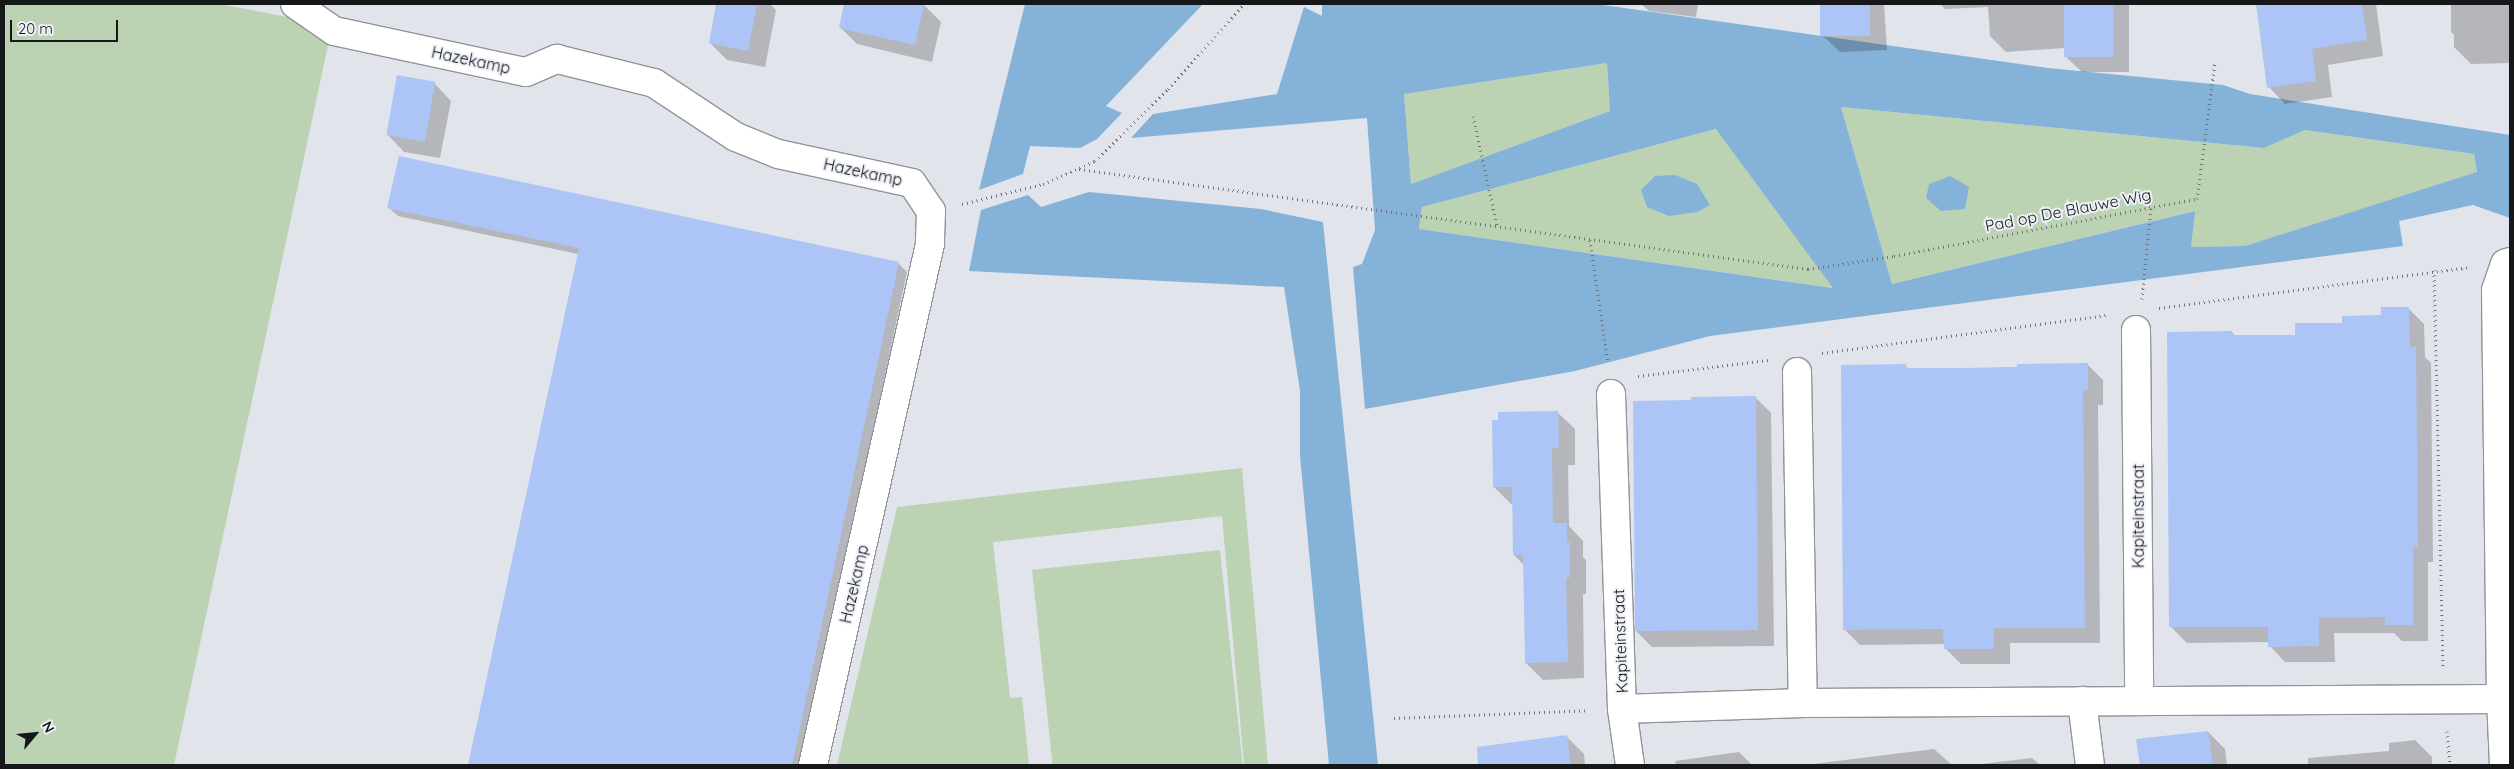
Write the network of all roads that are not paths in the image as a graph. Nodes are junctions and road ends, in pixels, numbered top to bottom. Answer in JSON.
{"nodes":[{"id":1,"x":295,"y":4,"type":"edge"},
{"id":2,"x":2508,"y":263,"type":"edge"},
{"id":3,"x":2143,"y":320,"type":"road end"},
{"id":4,"x":1795,"y":362,"type":"road end"},
{"id":5,"x":1616,"y":380,"type":"road end"},
{"id":6,"x":2500,"y":699,"type":"junction"},
{"id":7,"x":2082,"y":701,"type":"junction"},
{"id":8,"x":2139,"y":701,"type":"junction"},
{"id":9,"x":1803,"y":703,"type":"junction"},
{"id":10,"x":1622,"y":709,"type":"junction"},
{"id":11,"x":814,"y":765,"type":"edge"},
{"id":12,"x":1630,"y":765,"type":"edge"},
{"id":13,"x":2090,"y":765,"type":"edge"},
{"id":14,"x":2504,"y":765,"type":"edge"}],
"edges":[{"from":1,"to":11,"type":"street","name":"Hazekamp"},
{"from":2,"to":6,"type":"street"},
{"from":3,"to":8,"type":"street","name":"Kapiteinstraat"},
{"from":4,"to":9,"type":"street"},
{"from":5,"to":10,"type":"street","name":"Kapiteinstraat"},
{"from":6,"to":8,"type":"street","name":"Kapiteinstraat"},
{"from":6,"to":14,"type":"street"},
{"from":7,"to":8,"type":"street","name":"Kapiteinstraat"},
{"from":7,"to":9,"type":"street","name":"Kapiteinstraat"},
{"from":7,"to":13,"type":"street"},
{"from":9,"to":10,"type":"street","name":"Kapiteinstraat"},
{"from":10,"to":12,"type":"street"}]}
